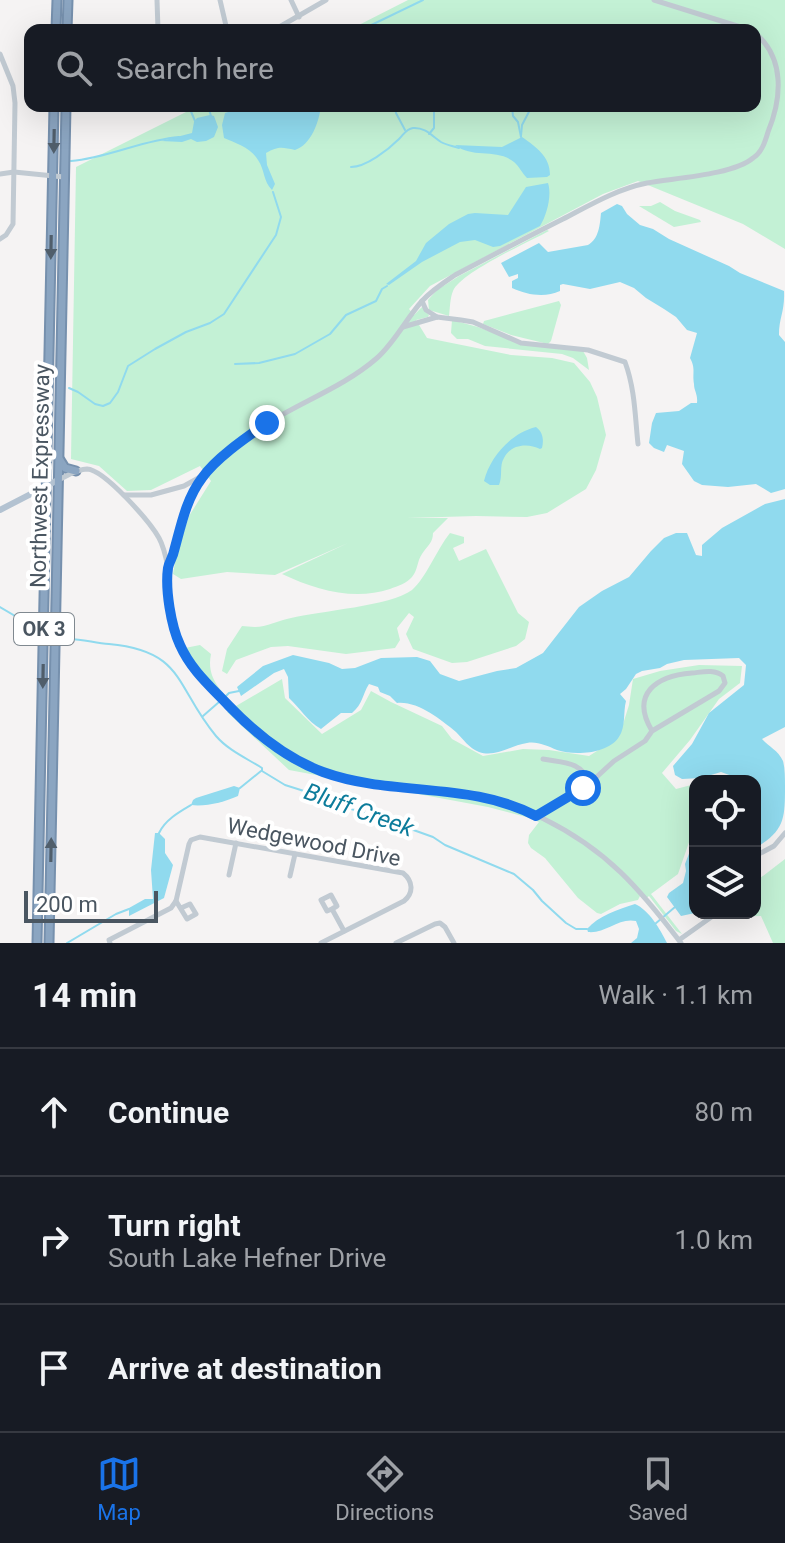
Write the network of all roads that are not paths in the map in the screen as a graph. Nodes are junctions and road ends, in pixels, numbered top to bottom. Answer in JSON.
{"nodes":[{"id":1,"x":57,"y":0,"type":"edge"},
{"id":2,"x":68,"y":0,"type":"edge"},
{"id":3,"x":157,"y":0,"type":"edge"},
{"id":4,"x":220,"y":0,"type":"edge"},
{"id":5,"x":291,"y":0,"type":"edge"},
{"id":6,"x":326,"y":0,"type":"edge"},
{"id":7,"x":654,"y":0,"type":"edge"},
{"id":8,"x":299,"y":17,"type":"junction"},
{"id":9,"x":56,"y":24,"type":"edge"},
{"id":10,"x":67,"y":24,"type":"edge"},
{"id":11,"x":158,"y":24,"type":"edge"},
{"id":12,"x":226,"y":24,"type":"edge"},
{"id":13,"x":286,"y":24,"type":"edge"},
{"id":14,"x":731,"y":24,"type":"edge"},
{"id":15,"x":761,"y":38,"type":"edge"},
{"id":16,"x":0,"y":54,"type":"edge"},
{"id":17,"x":54,"y":112,"type":"edge"},
{"id":18,"x":66,"y":112,"type":"edge"},
{"id":19,"x":14,"y":172,"type":"junction"},
{"id":20,"x":0,"y":174,"type":"edge"},
{"id":21,"x":53,"y":176,"type":"junction"},
{"id":22,"x":64,"y":177,"type":"junction"},
{"id":23,"x":0,"y":239,"type":"edge"},
{"id":24,"x":422,"y":301,"type":"junction"},
{"id":25,"x":437,"y":317,"type":"junction"},
{"id":26,"x":50,"y":318,"type":"junction"},
{"id":27,"x":61,"y":318,"type":"junction"},
{"id":28,"x":402,"y":327,"type":"junction"},
{"id":29,"x":638,"y":444,"type":"dead end"},
{"id":30,"x":59,"y":458,"type":"junction"},
{"id":31,"x":76,"y":471,"type":"junction"},
{"id":32,"x":203,"y":475,"type":"junction"},
{"id":33,"x":58,"y":480,"type":"junction"},
{"id":34,"x":47,"y":486,"type":"junction"},
{"id":35,"x":123,"y":495,"type":"junction"},
{"id":36,"x":0,"y":510,"type":"edge"},
{"id":37,"x":168,"y":569,"type":"junction"},
{"id":38,"x":652,"y":731,"type":"junction"},
{"id":39,"x":543,"y":759,"type":"dead end"},
{"id":40,"x":590,"y":783,"type":"junction"},
{"id":41,"x":536,"y":816,"type":"junction"},
{"id":42,"x":785,"y":833,"type":"edge"},
{"id":43,"x":236,"y":843,"type":"junction"},
{"id":44,"x":761,"y":853,"type":"edge"},
{"id":45,"x":295,"y":854,"type":"junction"},
{"id":46,"x":229,"y":875,"type":"dead end"},
{"id":47,"x":290,"y":876,"type":"dead end"},
{"id":48,"x":176,"y":901,"type":"junction"},
{"id":49,"x":181,"y":908,"type":"dead end"},
{"id":50,"x":332,"y":909,"type":"dead end"},
{"id":51,"x":709,"y":919,"type":"edge"},
{"id":52,"x":344,"y":931,"type":"junction"},
{"id":53,"x":680,"y":941,"type":"edge"},
{"id":54,"x":37,"y":943,"type":"edge"},
{"id":55,"x":49,"y":943,"type":"edge"},
{"id":56,"x":110,"y":943,"type":"edge"},
{"id":57,"x":321,"y":943,"type":"edge"},
{"id":58,"x":396,"y":943,"type":"edge"},
{"id":59,"x":454,"y":943,"type":"edge"}],
"edges":[{"from":1,"to":9,"type":"highway"},
{"from":2,"to":10,"type":"highway"},
{"from":3,"to":11,"type":"street"},
{"from":4,"to":12,"type":"street"},
{"from":5,"to":8,"type":"street"},
{"from":6,"to":8,"type":"street"},
{"from":7,"to":14,"type":"street"},
{"from":8,"to":13,"type":"street"},
{"from":15,"to":24,"type":"street"},
{"from":16,"to":19,"type":"street"},
{"from":17,"to":21,"type":"highway","name":"Northwest Expressway","number":"OK 3","one_way":true},
{"from":18,"to":22,"type":"highway","name":"Northwest Expressway","number":"OK 3"},
{"from":19,"to":20,"type":"street"},
{"from":19,"to":21,"type":"street"},
{"from":19,"to":23,"type":"street"},
{"from":21,"to":22,"type":"street"},
{"from":21,"to":26,"type":"highway","name":"Northwest Expressway","number":"OK 3","one_way":true},
{"from":22,"to":27,"type":"highway","name":"Northwest Expressway","number":"OK 3"},
{"from":24,"to":25,"type":"street"},
{"from":24,"to":28,"type":"street"},
{"from":25,"to":28,"type":"street"},
{"from":25,"to":29,"type":"street"},
{"from":26,"to":27,"type":"highway"},
{"from":26,"to":34,"type":"highway","name":"Northwest Expressway","number":"OK 3"},
{"from":27,"to":30,"type":"highway","name":"Northwest Expressway","number":"OK 3"},
{"from":28,"to":32,"type":"street"},
{"from":30,"to":31,"type":"highway"},
{"from":30,"to":33,"type":"highway","name":"Northwest Expressway","number":"OK 3"},
{"from":31,"to":33,"type":"street"},
{"from":31,"to":35,"type":"street"},
{"from":32,"to":35,"type":"street"},
{"from":32,"to":37,"type":"street"},
{"from":33,"to":34,"type":"main road"},
{"from":55,"to":33,"type":"highway","name":"Northwest Expressway","number":"OK 3","one_way":true},
{"from":34,"to":36,"type":"main road"},
{"from":34,"to":54,"type":"highway","name":"Northwest Expressway","number":"OK 3","one_way":true},
{"from":35,"to":37,"type":"street"},
{"from":37,"to":41,"type":"street"},
{"from":38,"to":38,"type":"street"},
{"from":38,"to":40,"type":"street"},
{"from":39,"to":40,"type":"street"},
{"from":40,"to":41,"type":"street"},
{"from":41,"to":53,"type":"street"},
{"from":42,"to":44,"type":"street"},
{"from":43,"to":45,"type":"street","name":"Wedgewood Drive"},
{"from":43,"to":46,"type":"street"},
{"from":43,"to":48,"type":"street","name":"Wedgewood Drive"},
{"from":45,"to":47,"type":"street"},
{"from":45,"to":52,"type":"street","name":"Wedgewood Drive"},
{"from":48,"to":49,"type":"street"},
{"from":48,"to":56,"type":"street"},
{"from":50,"to":52,"type":"street"},
{"from":51,"to":53,"type":"street"},
{"from":52,"to":57,"type":"street","name":"Wedgewood Drive"},
{"from":58,"to":59,"type":"street"}]}
